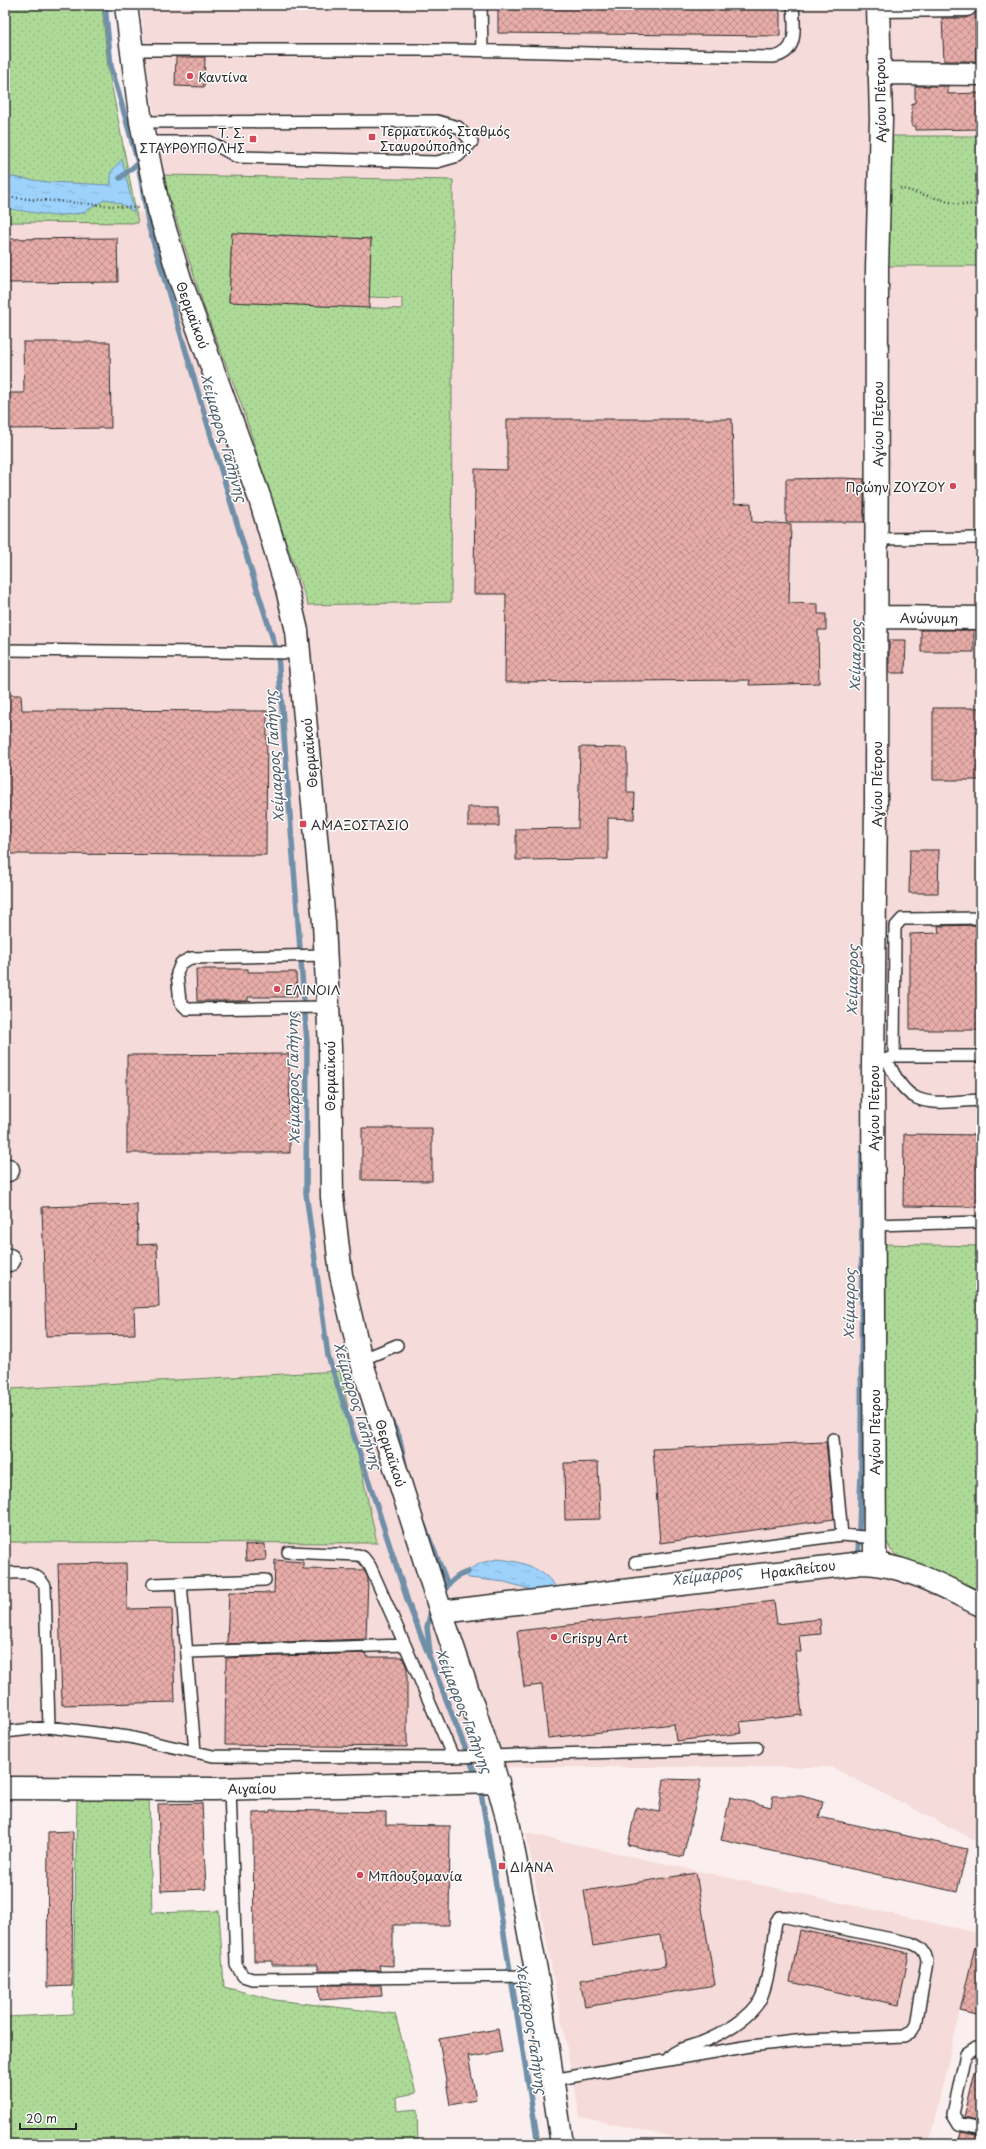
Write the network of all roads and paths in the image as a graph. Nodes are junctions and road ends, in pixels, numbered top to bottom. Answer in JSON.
{"nodes":[{"id":1,"x":126,"y":5,"type":"edge"},
{"id":2,"x":481,"y":5,"type":"edge"},
{"id":3,"x":793,"y":5,"type":"edge"},
{"id":4,"x":966,"y":5,"type":"edge"},
{"id":5,"x":878,"y":6,"type":"edge"},
{"id":6,"x":132,"y":50,"type":"junction"},
{"id":7,"x":482,"y":50,"type":"junction"},
{"id":8,"x":879,"y":73,"type":"junction"},
{"id":9,"x":981,"y":74,"type":"edge"},
{"id":10,"x":143,"y":132,"type":"junction"},
{"id":11,"x":880,"y":182,"type":"junction"},
{"id":12,"x":5,"y":197,"type":"edge"},
{"id":13,"x":981,"y":205,"type":"edge"},
{"id":14,"x":159,"y":210,"type":"junction"},
{"id":15,"x":981,"y":538,"type":"edge"},
{"id":16,"x":877,"y":539,"type":"junction"},
{"id":17,"x":877,"y":617,"type":"junction"},
{"id":18,"x":981,"y":618,"type":"edge"},
{"id":19,"x":5,"y":650,"type":"edge"},
{"id":20,"x":300,"y":653,"type":"junction"},
{"id":21,"x":981,"y":918,"type":"edge"},
{"id":22,"x":326,"y":956,"type":"junction"},
{"id":23,"x":328,"y":1007,"type":"junction"},
{"id":24,"x":981,"y":1056,"type":"edge"},
{"id":25,"x":885,"y":1060,"type":"junction"},
{"id":26,"x":981,"y":1100,"type":"edge"},
{"id":27,"x":981,"y":1222,"type":"edge"},
{"id":28,"x":873,"y":1224,"type":"junction"},
{"id":29,"x":397,"y":1345,"type":"dead end"},
{"id":30,"x":361,"y":1360,"type":"junction"},
{"id":31,"x":833,"y":1439,"type":"dead end"},
{"id":32,"x":842,"y":1535,"type":"junction"},
{"id":33,"x":875,"y":1538,"type":"junction"},
{"id":34,"x":288,"y":1552,"type":"dead end"},
{"id":35,"x":635,"y":1563,"type":"dead end"},
{"id":36,"x":875,"y":1563,"type":"junction"},
{"id":37,"x":5,"y":1573,"type":"edge"},
{"id":38,"x":265,"y":1580,"type":"dead end"},
{"id":39,"x":181,"y":1583,"type":"junction"},
{"id":40,"x":153,"y":1584,"type":"dead end"},
{"id":41,"x":981,"y":1605,"type":"edge"},
{"id":42,"x":441,"y":1612,"type":"junction"},
{"id":43,"x":405,"y":1645,"type":"junction"},
{"id":44,"x":187,"y":1652,"type":"junction"},
{"id":45,"x":49,"y":1727,"type":"junction"},
{"id":46,"x":5,"y":1732,"type":"edge"},
{"id":47,"x":757,"y":1748,"type":"dead end"},
{"id":48,"x":195,"y":1752,"type":"junction"},
{"id":49,"x":490,"y":1756,"type":"junction"},
{"id":50,"x":453,"y":1757,"type":"junction"},
{"id":51,"x":498,"y":1782,"type":"junction"},
{"id":52,"x":5,"y":1788,"type":"edge"},
{"id":53,"x":230,"y":1788,"type":"junction"},
{"id":54,"x":537,"y":1976,"type":"junction"},
{"id":55,"x":981,"y":2049,"type":"edge"},
{"id":56,"x":668,"y":2059,"type":"junction"},
{"id":57,"x":552,"y":2080,"type":"junction"},
{"id":58,"x":981,"y":2129,"type":"edge"},
{"id":59,"x":562,"y":2144,"type":"edge"}],
"edges":[{"from":1,"to":6,"type":"street","name":"Θερμαϊκού"},
{"from":2,"to":7,"type":"lane"},
{"from":3,"to":7,"type":"lane"},
{"from":4,"to":5,"type":"street"},
{"from":5,"to":8,"type":"street","name":"Αγίου Πέτρου"},
{"from":6,"to":7,"type":"lane"},
{"from":6,"to":10,"type":"street","name":"Θερμαϊκού"},
{"from":8,"to":9,"type":"street"},
{"from":8,"to":11,"type":"street","name":"Αγίου Πέτρου"},
{"from":10,"to":10,"type":"lane"},
{"from":10,"to":14,"type":"street","name":"Θερμαϊκού"},
{"from":11,"to":13,"type":"path"},
{"from":11,"to":16,"type":"street","name":"Αγίου Πέτρου"},
{"from":12,"to":14,"type":"path"},
{"from":14,"to":20,"type":"street","name":"Θερμαϊκού"},
{"from":15,"to":16,"type":"lane"},
{"from":16,"to":17,"type":"street","name":"Αγίου Πέτρου"},
{"from":17,"to":18,"type":"street","name":"Ανώνυμη"},
{"from":17,"to":25,"type":"street","name":"Αγίου Πέτρου"},
{"from":19,"to":20,"type":"lane"},
{"from":20,"to":22,"type":"street","name":"Θερμαϊκού"},
{"from":21,"to":25,"type":"lane"},
{"from":22,"to":23,"type":"street","name":"Θερμαϊκού"},
{"from":22,"to":23,"type":"lane"},
{"from":23,"to":30,"type":"street","name":"Θερμαϊκού"},
{"from":24,"to":25,"type":"lane"},
{"from":25,"to":26,"type":"lane"},
{"from":25,"to":28,"type":"street","name":"Αγίου Πέτρου"},
{"from":27,"to":28,"type":"lane"},
{"from":28,"to":33,"type":"street","name":"Αγίου Πέτρου"},
{"from":29,"to":30,"type":"lane"},
{"from":30,"to":42,"type":"street","name":"Θερμαϊκού"},
{"from":31,"to":32,"type":"lane"},
{"from":32,"to":33,"type":"lane"},
{"from":32,"to":35,"type":"lane"},
{"from":33,"to":36,"type":"street","name":"Αγίου Πέτρου"},
{"from":34,"to":43,"type":"lane"},
{"from":36,"to":41,"type":"street","name":"Ηρακλείτου"},
{"from":36,"to":42,"type":"street","name":"Ηρακλείτου"},
{"from":37,"to":45,"type":"lane"},
{"from":38,"to":39,"type":"lane"},
{"from":39,"to":40,"type":"lane"},
{"from":39,"to":44,"type":"lane"},
{"from":42,"to":49,"type":"street","name":"Θερμαϊκού"},
{"from":43,"to":44,"type":"lane"},
{"from":43,"to":50,"type":"lane"},
{"from":44,"to":48,"type":"lane"},
{"from":45,"to":46,"type":"lane"},
{"from":45,"to":48,"type":"lane"},
{"from":47,"to":49,"type":"lane"},
{"from":48,"to":50,"type":"lane"},
{"from":49,"to":50,"type":"lane"},
{"from":49,"to":51,"type":"street","name":"Θερμαϊκού"},
{"from":51,"to":53,"type":"street","name":"Αιγαίου"},
{"from":51,"to":54,"type":"street","name":"Θερμαϊκού"},
{"from":52,"to":53,"type":"street","name":"Αιγαίου"},
{"from":53,"to":54,"type":"lane"},
{"from":54,"to":57,"type":"street","name":"Θερμαϊκού"},
{"from":55,"to":58,"type":"lane"},
{"from":56,"to":56,"type":"lane"},
{"from":56,"to":57,"type":"lane"},
{"from":57,"to":59,"type":"street","name":"Θερμαϊκού"}]}
